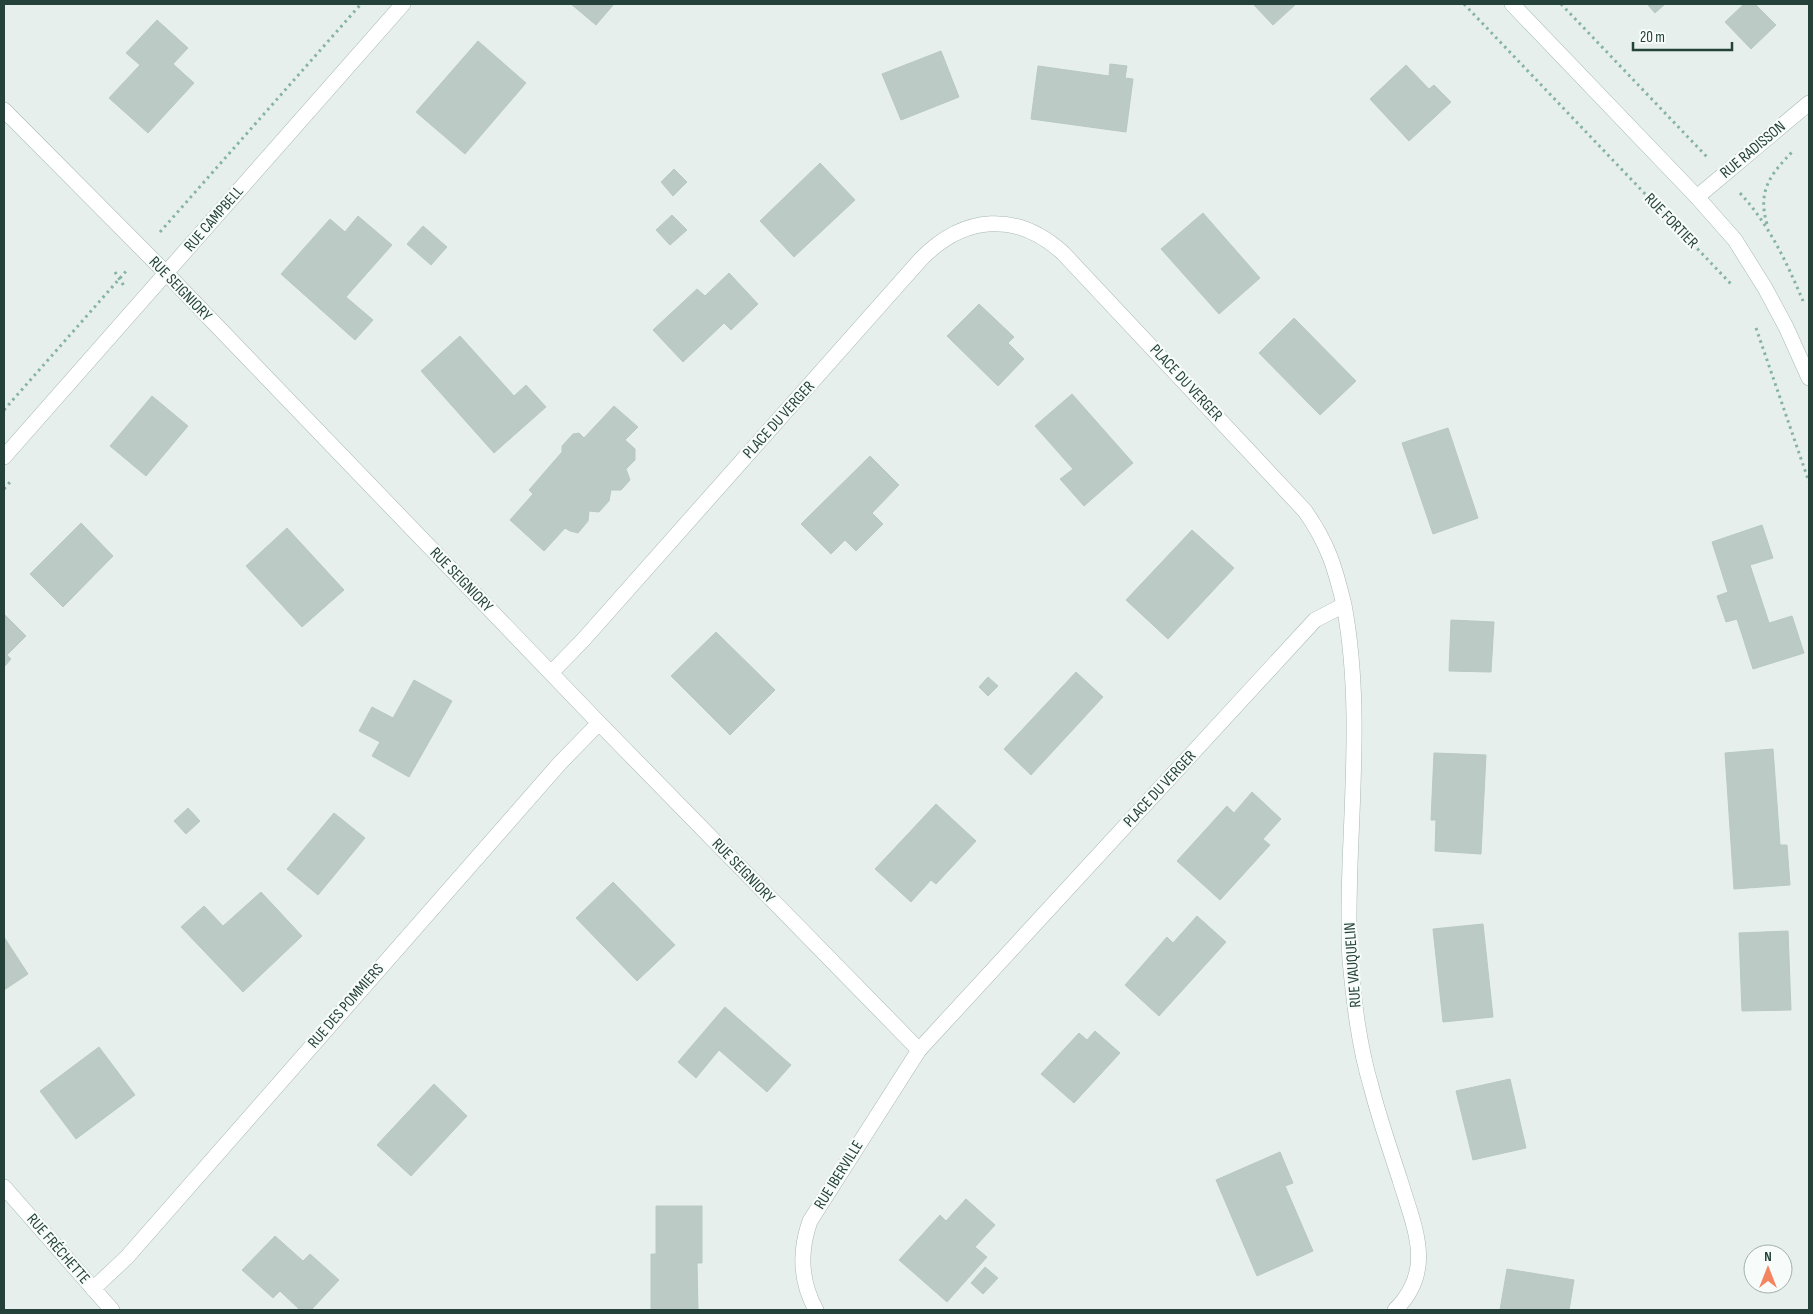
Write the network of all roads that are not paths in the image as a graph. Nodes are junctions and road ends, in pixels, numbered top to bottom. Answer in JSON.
{"nodes":[{"id":1,"x":403,"y":4,"type":"edge"},
{"id":2,"x":1512,"y":4,"type":"edge"},
{"id":3,"x":1809,"y":103,"type":"edge"},
{"id":4,"x":4,"y":110,"type":"edge"},
{"id":5,"x":1697,"y":197,"type":"junction"},
{"id":6,"x":166,"y":273,"type":"junction"},
{"id":7,"x":1809,"y":378,"type":"edge"},
{"id":8,"x":4,"y":457,"type":"edge"},
{"id":9,"x":1344,"y":605,"type":"junction"},
{"id":10,"x":551,"y":673,"type":"junction"},
{"id":11,"x":599,"y":723,"type":"junction"},
{"id":12,"x":919,"y":1050,"type":"junction"},
{"id":13,"x":4,"y":1187,"type":"edge"},
{"id":14,"x":93,"y":1289,"type":"junction"},
{"id":15,"x":112,"y":1310,"type":"edge"},
{"id":16,"x":816,"y":1310,"type":"edge"},
{"id":17,"x":1395,"y":1310,"type":"edge"}],
"edges":[{"from":1,"to":6,"type":"street","name":"RUE CAMPBELL"},
{"from":2,"to":5,"type":"street","name":"RUE FORTIER"},
{"from":3,"to":5,"type":"street","name":"RUE RADISSON"},
{"from":4,"to":6,"type":"street","name":"RUE SEIGNIORY"},
{"from":5,"to":7,"type":"street","name":"RUE FORTIER"},
{"from":6,"to":8,"type":"street","name":"RUE CAMPBELL"},
{"from":6,"to":10,"type":"street","name":"RUE SEIGNIORY"},
{"from":9,"to":10,"type":"street","name":"PLACE DU VERGER"},
{"from":9,"to":12,"type":"street","name":"PLACE DU VERGER"},
{"from":9,"to":17,"type":"street","name":"RUE VAUQUELIN"},
{"from":10,"to":11,"type":"street","name":"RUE SEIGNIORY"},
{"from":11,"to":12,"type":"street","name":"RUE SEIGNIORY"},
{"from":11,"to":14,"type":"street","name":"RUE DES POMMIERS"},
{"from":12,"to":16,"type":"street","name":"RUE IBERVILLE"},
{"from":13,"to":14,"type":"street","name":"RUE FRÉCHETTE"},
{"from":14,"to":15,"type":"street","name":"RUE FRÉCHETTE"}]}
